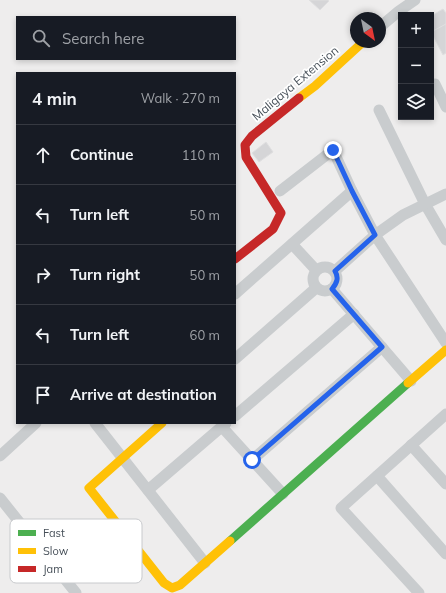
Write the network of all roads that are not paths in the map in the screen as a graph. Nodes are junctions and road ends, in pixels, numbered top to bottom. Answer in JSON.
{"nodes":[{"id":1,"x":415,"y":0,"type":"edge"},
{"id":2,"x":386,"y":22,"type":"edge"},
{"id":3,"x":356,"y":48,"type":"edge"},
{"id":4,"x":435,"y":84,"type":"dead end"},
{"id":5,"x":446,"y":107,"type":"edge"},
{"id":6,"x":379,"y":110,"type":"dead end"},
{"id":7,"x":280,"y":190,"type":"dead end"},
{"id":8,"x":352,"y":191,"type":"junction"},
{"id":9,"x":446,"y":194,"type":"edge"},
{"id":10,"x":425,"y":204,"type":"junction"},
{"id":11,"x":375,"y":235,"type":"junction"},
{"id":12,"x":446,"y":240,"type":"edge"},
{"id":13,"x":292,"y":244,"type":"junction"},
{"id":14,"x":236,"y":258,"type":"edge"},
{"id":15,"x":316,"y":270,"type":"junction"},
{"id":16,"x":335,"y":271,"type":"junction"},
{"id":17,"x":316,"y":288,"type":"junction"},
{"id":18,"x":332,"y":289,"type":"junction"},
{"id":19,"x":236,"y":293,"type":"edge"},
{"id":20,"x":354,"y":314,"type":"junction"},
{"id":21,"x":446,"y":343,"type":"edge"},
{"id":22,"x":382,"y":347,"type":"junction"},
{"id":23,"x":446,"y":350,"type":"edge"},
{"id":24,"x":236,"y":358,"type":"edge"},
{"id":25,"x":411,"y":381,"type":"junction"},
{"id":26,"x":446,"y":414,"type":"edge"},
{"id":27,"x":236,"y":415,"type":"edge"},
{"id":28,"x":35,"y":424,"type":"edge"},
{"id":29,"x":96,"y":424,"type":"edge"},
{"id":30,"x":161,"y":424,"type":"edge"},
{"id":31,"x":224,"y":425,"type":"edge"},
{"id":32,"x":411,"y":445,"type":"junction"},
{"id":33,"x":0,"y":456,"type":"edge"},
{"id":34,"x":122,"y":458,"type":"junction"},
{"id":35,"x":252,"y":460,"type":"junction"},
{"id":36,"x":377,"y":476,"type":"junction"},
{"id":37,"x":446,"y":484,"type":"edge"},
{"id":38,"x":148,"y":490,"type":"junction"},
{"id":39,"x":283,"y":494,"type":"junction"},
{"id":40,"x":0,"y":498,"type":"edge"},
{"id":41,"x":17,"y":519,"type":"edge"},
{"id":42,"x":113,"y":519,"type":"edge"},
{"id":43,"x":446,"y":554,"type":"edge"},
{"id":44,"x":142,"y":555,"type":"edge"},
{"id":45,"x":205,"y":563,"type":"junction"},
{"id":46,"x":68,"y":583,"type":"edge"},
{"id":47,"x":76,"y":593,"type":"edge"},
{"id":48,"x":419,"y":593,"type":"edge"}],
"edges":[{"from":1,"to":2,"type":"street"},
{"from":3,"to":14,"type":"street","name":"Maligaya Extension"},
{"from":4,"to":5,"type":"street"},
{"from":6,"to":10,"type":"street"},
{"from":7,"to":8,"type":"street"},
{"from":8,"to":11,"type":"street"},
{"from":8,"to":13,"type":"street"},
{"from":9,"to":10,"type":"street"},
{"from":10,"to":11,"type":"street"},
{"from":10,"to":12,"type":"street"},
{"from":11,"to":16,"type":"street"},
{"from":11,"to":21,"type":"street"},
{"from":13,"to":15,"type":"street"},
{"from":13,"to":19,"type":"street"},
{"from":15,"to":16,"type":"street"},
{"from":15,"to":17,"type":"street"},
{"from":16,"to":18,"type":"street"},
{"from":17,"to":18,"type":"street"},
{"from":17,"to":24,"type":"street"},
{"from":18,"to":20,"type":"street"},
{"from":20,"to":22,"type":"street"},
{"from":20,"to":27,"type":"street"},
{"from":22,"to":25,"type":"street"},
{"from":22,"to":35,"type":"street"},
{"from":23,"to":25,"type":"street"},
{"from":25,"to":39,"type":"street"},
{"from":26,"to":32,"type":"street"},
{"from":28,"to":33,"type":"street"},
{"from":29,"to":34,"type":"street"},
{"from":30,"to":34,"type":"street"},
{"from":31,"to":35,"type":"street"},
{"from":31,"to":38,"type":"street"},
{"from":32,"to":36,"type":"street"},
{"from":32,"to":37,"type":"street"},
{"from":34,"to":38,"type":"street"},
{"from":34,"to":42,"type":"street"},
{"from":35,"to":39,"type":"street"},
{"from":36,"to":43,"type":"street"},
{"from":36,"to":48,"type":"street"},
{"from":38,"to":45,"type":"street"},
{"from":39,"to":45,"type":"street"},
{"from":40,"to":41,"type":"street"},
{"from":44,"to":45,"type":"street"},
{"from":46,"to":47,"type":"street"}]}
